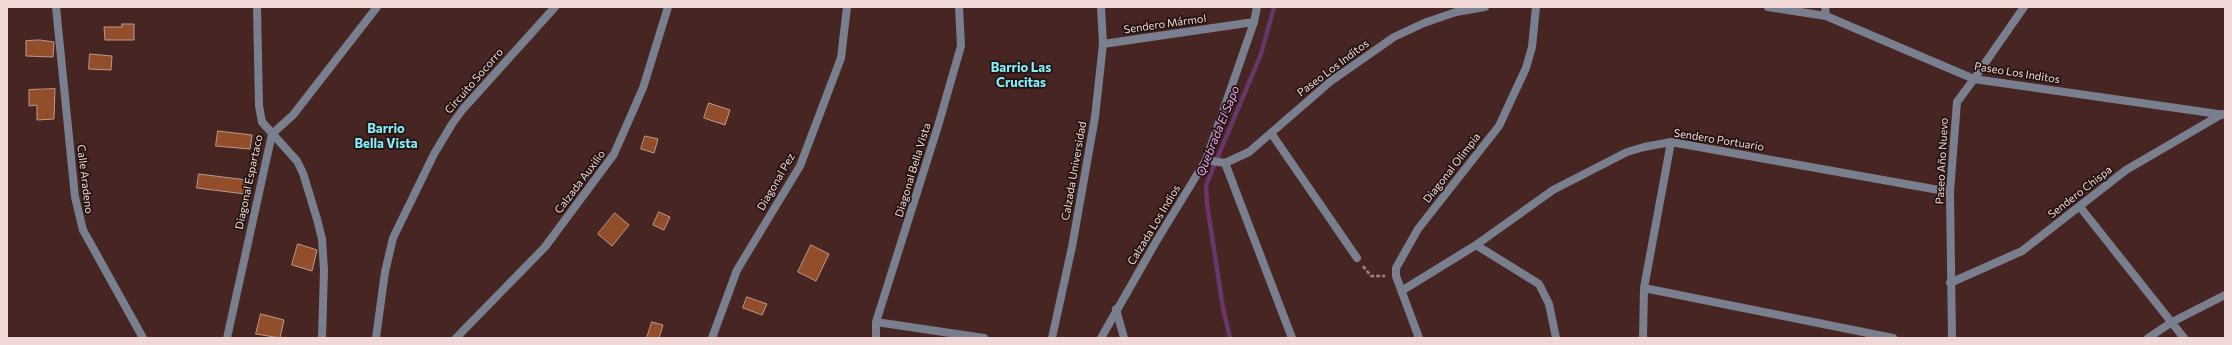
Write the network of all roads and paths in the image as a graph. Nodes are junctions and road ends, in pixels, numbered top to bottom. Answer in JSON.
{"nodes":[{"id":1,"x":56,"y":7,"type":"edge"},
{"id":2,"x":257,"y":7,"type":"edge"},
{"id":3,"x":377,"y":7,"type":"edge"},
{"id":4,"x":555,"y":7,"type":"edge"},
{"id":5,"x":668,"y":7,"type":"edge"},
{"id":6,"x":847,"y":7,"type":"edge"},
{"id":7,"x":959,"y":7,"type":"edge"},
{"id":8,"x":1101,"y":7,"type":"edge"},
{"id":9,"x":1257,"y":7,"type":"edge"},
{"id":10,"x":1485,"y":7,"type":"edge"},
{"id":11,"x":1536,"y":7,"type":"edge"},
{"id":12,"x":1768,"y":7,"type":"edge"},
{"id":13,"x":1825,"y":7,"type":"edge"},
{"id":14,"x":2024,"y":7,"type":"edge"},
{"id":15,"x":1826,"y":16,"type":"junction"},
{"id":16,"x":1254,"y":22,"type":"junction"},
{"id":17,"x":1103,"y":44,"type":"junction"},
{"id":18,"x":1974,"y":79,"type":"junction"},
{"id":19,"x":2223,"y":115,"type":"edge"},
{"id":20,"x":1270,"y":133,"type":"junction"},
{"id":21,"x":272,"y":134,"type":"junction"},
{"id":22,"x":1671,"y":142,"type":"junction"},
{"id":23,"x":1206,"y":160,"type":"junction"},
{"id":24,"x":1225,"y":163,"type":"junction"},
{"id":25,"x":1950,"y":192,"type":"junction"},
{"id":26,"x":2080,"y":207,"type":"junction"},
{"id":27,"x":1476,"y":245,"type":"junction"},
{"id":28,"x":1357,"y":258,"type":"joint"},
{"id":29,"x":1396,"y":276,"type":"junction"},
{"id":30,"x":1950,"y":283,"type":"junction"},
{"id":31,"x":1644,"y":288,"type":"junction"},
{"id":32,"x":1403,"y":290,"type":"junction"},
{"id":33,"x":2225,"y":295,"type":"edge"},
{"id":34,"x":1116,"y":309,"type":"junction"},
{"id":35,"x":876,"y":322,"type":"junction"},
{"id":36,"x":2172,"y":322,"type":"junction"},
{"id":37,"x":143,"y":338,"type":"edge"},
{"id":38,"x":226,"y":338,"type":"edge"},
{"id":39,"x":322,"y":338,"type":"edge"},
{"id":40,"x":376,"y":338,"type":"edge"},
{"id":41,"x":456,"y":338,"type":"edge"},
{"id":42,"x":712,"y":338,"type":"edge"},
{"id":43,"x":876,"y":338,"type":"edge"},
{"id":44,"x":984,"y":338,"type":"edge"},
{"id":45,"x":1052,"y":338,"type":"edge"},
{"id":46,"x":1101,"y":338,"type":"edge"},
{"id":47,"x":1124,"y":338,"type":"edge"},
{"id":48,"x":1292,"y":338,"type":"edge"},
{"id":49,"x":1419,"y":338,"type":"edge"},
{"id":50,"x":1556,"y":338,"type":"edge"},
{"id":51,"x":1643,"y":338,"type":"edge"},
{"id":52,"x":1893,"y":338,"type":"edge"},
{"id":53,"x":1952,"y":338,"type":"edge"},
{"id":54,"x":2148,"y":338,"type":"edge"},
{"id":55,"x":2184,"y":338,"type":"edge"}],
"edges":[{"from":1,"to":37,"type":"street","name":"Calle Aradeno"},
{"from":2,"to":21,"type":"street","name":"Diagonal Espartaco"},
{"from":3,"to":21,"type":"street"},
{"from":4,"to":40,"type":"street","name":"Circuito Socorro"},
{"from":5,"to":41,"type":"street","name":"Calzada Auxilio"},
{"from":6,"to":42,"type":"street","name":"Diagonal Pez"},
{"from":7,"to":35,"type":"street","name":"Diagonal Bella Vista"},
{"from":8,"to":17,"type":"street","name":"Calzada Universidad"},
{"from":9,"to":16,"type":"street","name":"Calzada Los Indios"},
{"from":10,"to":20,"type":"street","name":"Paseo Los Inditos"},
{"from":11,"to":29,"type":"street","name":"Diagonal Olimpia"},
{"from":12,"to":15,"type":"street","name":"Paseo Los Inditos"},
{"from":13,"to":15,"type":"street"},
{"from":14,"to":18,"type":"street","name":"Paseo Año Nuevo"},
{"from":15,"to":18,"type":"street","name":"Paseo Los Inditos"},
{"from":16,"to":17,"type":"street","name":"Sendero Mármol"},
{"from":16,"to":23,"type":"street","name":"Calzada Los Indios"},
{"from":17,"to":45,"type":"street","name":"Calzada Universidad"},
{"from":18,"to":19,"type":"street","name":"Paseo Los Inditos"},
{"from":18,"to":25,"type":"street","name":"Paseo Año Nuevo"},
{"from":19,"to":26,"type":"street","name":"Sendero Chispa"},
{"from":20,"to":24,"type":"street","name":"Paseo Los Inditos"},
{"from":20,"to":28,"type":"street"},
{"from":21,"to":38,"type":"street","name":"Diagonal Espartaco"},
{"from":21,"to":39,"type":"street"},
{"from":22,"to":25,"type":"street","name":"Sendero Portuario"},
{"from":22,"to":27,"type":"street","name":"Sendero Portuario"},
{"from":22,"to":31,"type":"street"},
{"from":23,"to":24,"type":"street"},
{"from":23,"to":34,"type":"street","name":"Calzada Los Indios"},
{"from":24,"to":48,"type":"street"},
{"from":25,"to":30,"type":"street","name":"Paseo Año Nuevo"},
{"from":26,"to":30,"type":"street","name":"Sendero Chispa"},
{"from":26,"to":36,"type":"street"},
{"from":27,"to":32,"type":"street","name":"Sendero Portuario"},
{"from":27,"to":50,"type":"street"},
{"from":28,"to":29,"type":"path"},
{"from":29,"to":32,"type":"street"},
{"from":30,"to":53,"type":"street","name":"Paseo Año Nuevo"},
{"from":31,"to":51,"type":"street"},
{"from":31,"to":52,"type":"street"},
{"from":32,"to":49,"type":"street"},
{"from":33,"to":36,"type":"street"},
{"from":34,"to":46,"type":"street","name":"Calzada Los Indios"},
{"from":34,"to":47,"type":"street"},
{"from":35,"to":43,"type":"street","name":"Diagonal Bella Vista"},
{"from":35,"to":44,"type":"street"},
{"from":36,"to":54,"type":"street"},
{"from":36,"to":55,"type":"street"}]}
